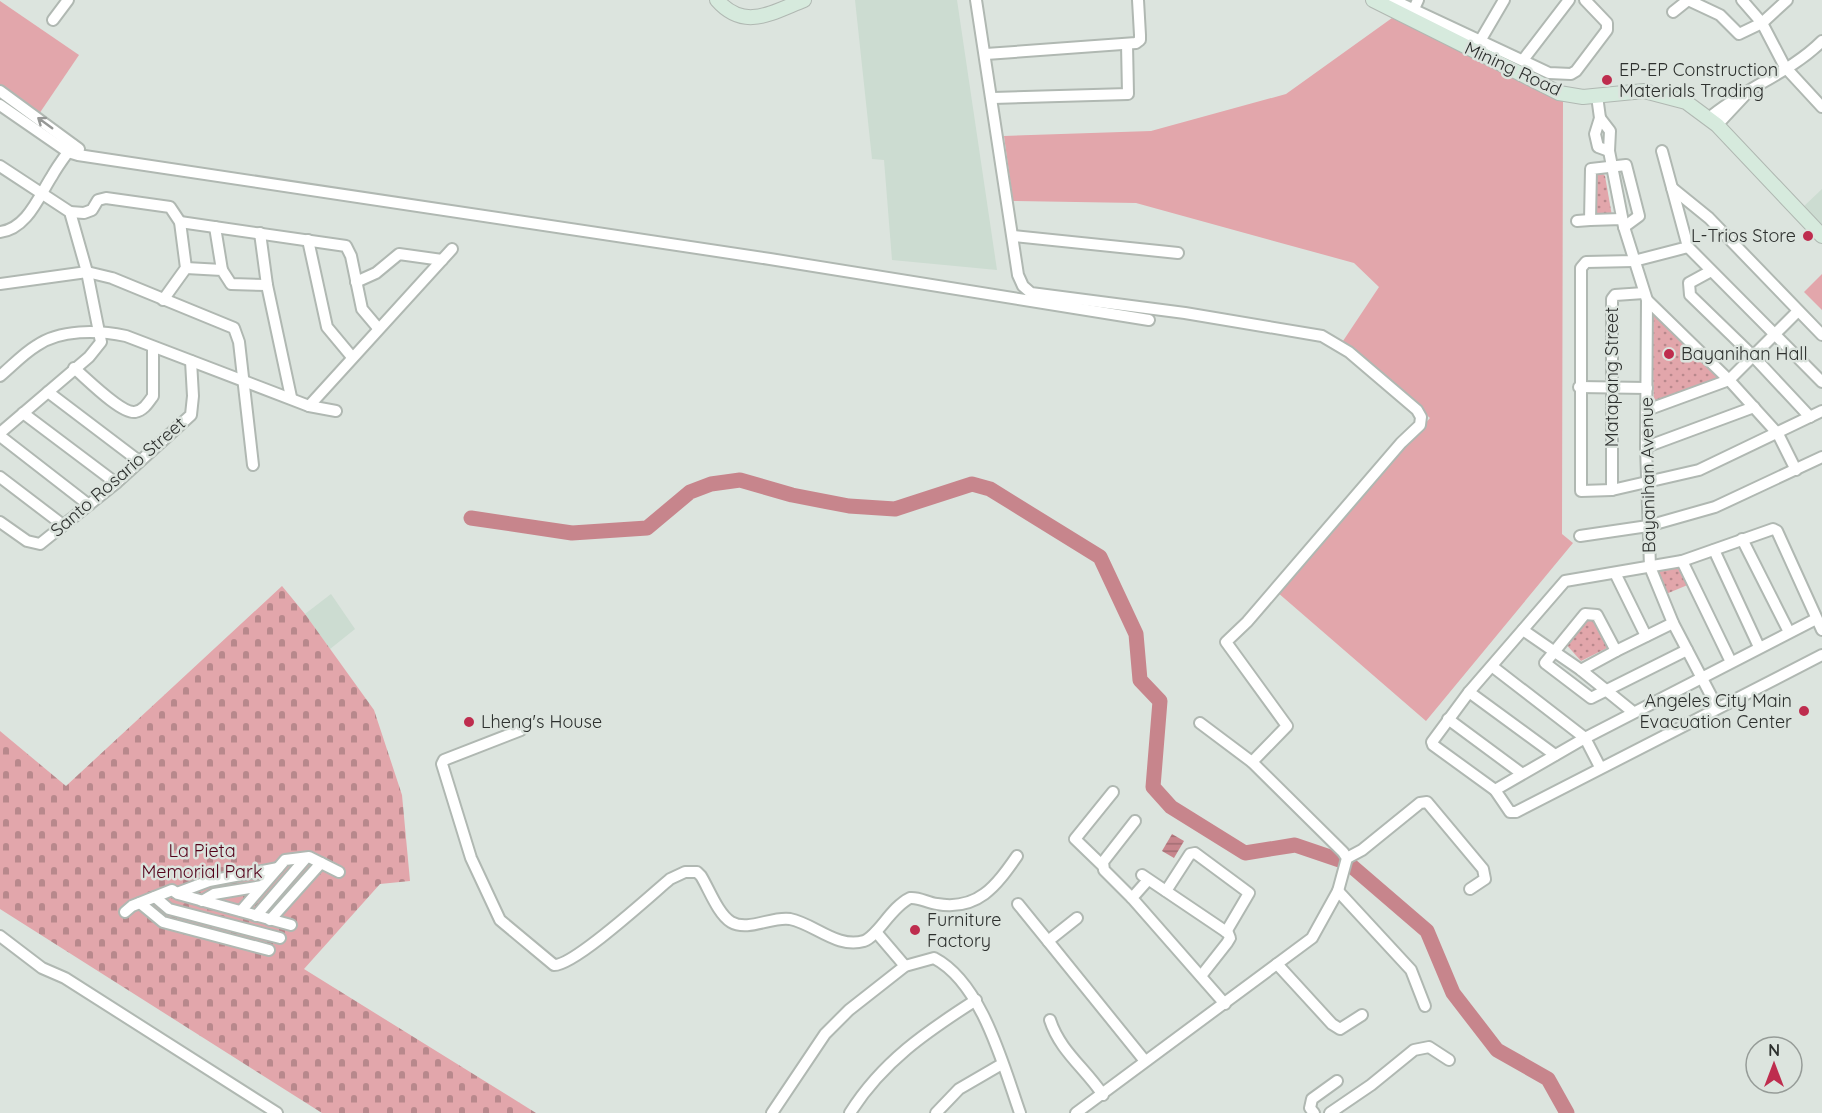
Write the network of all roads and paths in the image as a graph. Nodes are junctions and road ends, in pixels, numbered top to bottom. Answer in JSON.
{"nodes":[{"id":1,"x":68,"y":0,"type":"edge"},
{"id":2,"x":717,"y":0,"type":"edge"},
{"id":3,"x":804,"y":0,"type":"edge"},
{"id":4,"x":976,"y":0,"type":"edge"},
{"id":5,"x":1138,"y":0,"type":"edge"},
{"id":6,"x":1373,"y":0,"type":"edge"},
{"id":7,"x":1393,"y":0,"type":"edge"},
{"id":8,"x":1418,"y":0,"type":"edge"},
{"id":9,"x":1504,"y":0,"type":"edge"},
{"id":10,"x":1569,"y":0,"type":"edge"},
{"id":11,"x":1585,"y":0,"type":"edge"},
{"id":12,"x":1688,"y":0,"type":"edge"},
{"id":13,"x":1742,"y":0,"type":"edge"},
{"id":14,"x":1787,"y":0,"type":"edge"},
{"id":15,"x":1413,"y":11,"type":"junction"},
{"id":16,"x":1673,"y":12,"type":"dead end"},
{"id":17,"x":53,"y":20,"type":"dead end"},
{"id":18,"x":1762,"y":23,"type":"junction"},
{"id":19,"x":1480,"y":41,"type":"junction"},
{"id":20,"x":1822,"y":41,"type":"edge"},
{"id":21,"x":1127,"y":44,"type":"junction"},
{"id":22,"x":986,"y":54,"type":"junction"},
{"id":23,"x":1523,"y":60,"type":"junction"},
{"id":24,"x":1785,"y":68,"type":"junction"},
{"id":25,"x":1597,"y":96,"type":"junction"},
{"id":26,"x":993,"y":98,"type":"junction"},
{"id":27,"x":2,"y":100,"type":"edge"},
{"id":28,"x":1822,"y":107,"type":"edge"},
{"id":29,"x":1713,"y":122,"type":"junction"},
{"id":30,"x":71,"y":148,"type":"junction"},
{"id":31,"x":1662,"y":151,"type":"dead end"},
{"id":32,"x":1611,"y":166,"type":"junction"},
{"id":33,"x":3,"y":168,"type":"edge"},
{"id":34,"x":0,"y":182,"type":"edge"},
{"id":35,"x":1672,"y":189,"type":"junction"},
{"id":36,"x":43,"y":195,"type":"junction"},
{"id":37,"x":70,"y":212,"type":"junction"},
{"id":38,"x":1590,"y":220,"type":"junction"},
{"id":39,"x":1577,"y":221,"type":"dead end"},
{"id":40,"x":180,"y":222,"type":"junction"},
{"id":41,"x":1623,"y":223,"type":"junction"},
{"id":42,"x":215,"y":227,"type":"junction"},
{"id":43,"x":0,"y":232,"type":"edge"},
{"id":44,"x":260,"y":233,"type":"junction"},
{"id":45,"x":1013,"y":236,"type":"junction"},
{"id":46,"x":1822,"y":236,"type":"edge"},
{"id":47,"x":308,"y":240,"type":"junction"},
{"id":48,"x":1689,"y":247,"type":"junction"},
{"id":49,"x":452,"y":249,"type":"dead end"},
{"id":50,"x":1178,"y":253,"type":"dead end"},
{"id":51,"x":442,"y":260,"type":"junction"},
{"id":52,"x":1634,"y":261,"type":"junction"},
{"id":53,"x":186,"y":268,"type":"junction"},
{"id":54,"x":222,"y":270,"type":"junction"},
{"id":55,"x":1711,"y":271,"type":"junction"},
{"id":56,"x":87,"y":272,"type":"junction"},
{"id":57,"x":356,"y":282,"type":"junction"},
{"id":58,"x":0,"y":284,"type":"edge"},
{"id":59,"x":267,"y":285,"type":"junction"},
{"id":60,"x":1023,"y":286,"type":"junction"},
{"id":61,"x":1646,"y":297,"type":"junction"},
{"id":62,"x":1017,"y":298,"type":"junction"},
{"id":63,"x":164,"y":300,"type":"junction"},
{"id":64,"x":1798,"y":311,"type":"junction"},
{"id":65,"x":1149,"y":320,"type":"dead end"},
{"id":66,"x":378,"y":328,"type":"junction"},
{"id":67,"x":101,"y":331,"type":"junction"},
{"id":68,"x":1776,"y":334,"type":"junction"},
{"id":69,"x":1822,"y":335,"type":"edge"},
{"id":70,"x":153,"y":347,"type":"junction"},
{"id":71,"x":1753,"y":356,"type":"junction"},
{"id":72,"x":352,"y":357,"type":"junction"},
{"id":73,"x":191,"y":361,"type":"junction"},
{"id":74,"x":74,"y":368,"type":"junction"},
{"id":75,"x":0,"y":376,"type":"edge"},
{"id":76,"x":1729,"y":380,"type":"junction"},
{"id":77,"x":1822,"y":382,"type":"edge"},
{"id":78,"x":243,"y":383,"type":"junction"},
{"id":79,"x":1579,"y":387,"type":"junction"},
{"id":80,"x":1611,"y":388,"type":"junction"},
{"id":81,"x":1647,"y":388,"type":"junction"},
{"id":82,"x":48,"y":392,"type":"junction"},
{"id":83,"x":291,"y":397,"type":"junction"},
{"id":84,"x":309,"y":406,"type":"junction"},
{"id":85,"x":1754,"y":407,"type":"junction"},
{"id":86,"x":1647,"y":410,"type":"junction"},
{"id":87,"x":336,"y":411,"type":"dead end"},
{"id":88,"x":1822,"y":411,"type":"edge"},
{"id":89,"x":23,"y":413,"type":"junction"},
{"id":90,"x":1810,"y":417,"type":"junction"},
{"id":91,"x":0,"y":434,"type":"edge"},
{"id":92,"x":1778,"y":434,"type":"junction"},
{"id":93,"x":1646,"y":447,"type":"junction"},
{"id":94,"x":1822,"y":457,"type":"edge"},
{"id":95,"x":139,"y":461,"type":"junction"},
{"id":96,"x":253,"y":465,"type":"dead end"},
{"id":97,"x":1796,"y":470,"type":"junction"},
{"id":98,"x":0,"y":477,"type":"edge"},
{"id":99,"x":116,"y":483,"type":"junction"},
{"id":100,"x":1647,"y":483,"type":"junction"},
{"id":101,"x":1612,"y":490,"type":"junction"},
{"id":102,"x":89,"y":505,"type":"junction"},
{"id":103,"x":0,"y":522,"type":"edge"},
{"id":104,"x":63,"y":525,"type":"junction"},
{"id":105,"x":1648,"y":526,"type":"junction"},
{"id":106,"x":1580,"y":536,"type":"dead end"},
{"id":107,"x":1742,"y":539,"type":"junction"},
{"id":108,"x":1714,"y":550,"type":"junction"},
{"id":109,"x":1682,"y":561,"type":"junction"},
{"id":110,"x":1650,"y":567,"type":"junction"},
{"id":111,"x":1615,"y":573,"type":"junction"},
{"id":112,"x":1816,"y":619,"type":"junction"},
{"id":113,"x":1673,"y":623,"type":"junction"},
{"id":114,"x":1524,"y":630,"type":"junction"},
{"id":115,"x":1822,"y":630,"type":"edge"},
{"id":116,"x":1789,"y":632,"type":"junction"},
{"id":117,"x":1646,"y":636,"type":"junction"},
{"id":118,"x":1759,"y":647,"type":"junction"},
{"id":119,"x":1687,"y":650,"type":"junction"},
{"id":120,"x":1553,"y":651,"type":"junction"},
{"id":121,"x":1616,"y":651,"type":"junction"},
{"id":122,"x":1822,"y":655,"type":"edge"},
{"id":123,"x":1731,"y":662,"type":"junction"},
{"id":124,"x":1492,"y":668,"type":"junction"},
{"id":125,"x":1581,"y":670,"type":"junction"},
{"id":126,"x":1701,"y":676,"type":"junction"},
{"id":127,"x":1606,"y":690,"type":"junction"},
{"id":128,"x":1469,"y":692,"type":"junction"},
{"id":129,"x":1717,"y":707,"type":"junction"},
{"id":130,"x":1633,"y":712,"type":"junction"},
{"id":131,"x":1448,"y":719,"type":"junction"},
{"id":132,"x":1200,"y":723,"type":"dead end"},
{"id":133,"x":521,"y":730,"type":"dead end"},
{"id":134,"x":1585,"y":738,"type":"junction"},
{"id":135,"x":1555,"y":755,"type":"junction"},
{"id":136,"x":1252,"y":762,"type":"junction"},
{"id":137,"x":1600,"y":767,"type":"junction"},
{"id":138,"x":1521,"y":773,"type":"junction"},
{"id":139,"x":1496,"y":790,"type":"junction"},
{"id":140,"x":1113,"y":792,"type":"dead end"},
{"id":141,"x":1135,"y":821,"type":"dead end"},
{"id":142,"x":1017,"y":856,"type":"dead end"},
{"id":143,"x":306,"y":858,"type":"junction"},
{"id":144,"x":1345,"y":862,"type":"junction"},
{"id":145,"x":321,"y":863,"type":"junction"},
{"id":146,"x":1103,"y":866,"type":"junction"},
{"id":147,"x":278,"y":868,"type":"junction"},
{"id":148,"x":339,"y":872,"type":"dead end"},
{"id":149,"x":262,"y":886,"type":"junction"},
{"id":150,"x":1470,"y":889,"type":"dead end"},
{"id":151,"x":1166,"y":891,"type":"junction"},
{"id":152,"x":1338,"y":891,"type":"junction"},
{"id":153,"x":177,"y":893,"type":"junction"},
{"id":154,"x":155,"y":897,"type":"junction"},
{"id":155,"x":1132,"y":898,"type":"junction"},
{"id":156,"x":202,"y":901,"type":"junction"},
{"id":157,"x":249,"y":902,"type":"junction"},
{"id":158,"x":140,"y":903,"type":"junction"},
{"id":159,"x":1018,"y":904,"type":"dead end"},
{"id":160,"x":226,"y":908,"type":"junction"},
{"id":161,"x":241,"y":911,"type":"junction"},
{"id":162,"x":125,"y":912,"type":"dead end"},
{"id":163,"x":256,"y":916,"type":"junction"},
{"id":164,"x":1077,"y":918,"type":"dead end"},
{"id":165,"x":270,"y":920,"type":"junction"},
{"id":166,"x":291,"y":926,"type":"dead end"},
{"id":167,"x":876,"y":932,"type":"junction"},
{"id":168,"x":1226,"y":932,"type":"junction"},
{"id":169,"x":0,"y":936,"type":"edge"},
{"id":170,"x":280,"y":938,"type":"dead end"},
{"id":171,"x":1048,"y":941,"type":"junction"},
{"id":172,"x":269,"y":950,"type":"dead end"},
{"id":173,"x":1277,"y":964,"type":"junction"},
{"id":174,"x":905,"y":966,"type":"junction"},
{"id":175,"x":1201,"y":976,"type":"junction"},
{"id":176,"x":976,"y":1000,"type":"junction"},
{"id":177,"x":1225,"y":1004,"type":"junction"},
{"id":178,"x":1425,"y":1006,"type":"dead end"},
{"id":179,"x":1362,"y":1015,"type":"dead end"},
{"id":180,"x":1050,"y":1020,"type":"dead end"},
{"id":181,"x":1449,"y":1060,"type":"dead end"},
{"id":182,"x":1145,"y":1061,"type":"junction"},
{"id":183,"x":1002,"y":1064,"type":"junction"},
{"id":184,"x":1337,"y":1081,"type":"dead end"},
{"id":185,"x":1103,"y":1095,"type":"junction"},
{"id":186,"x":277,"y":1113,"type":"edge"},
{"id":187,"x":772,"y":1113,"type":"edge"},
{"id":188,"x":850,"y":1113,"type":"edge"},
{"id":189,"x":936,"y":1113,"type":"edge"},
{"id":190,"x":1020,"y":1113,"type":"edge"},
{"id":191,"x":1076,"y":1113,"type":"edge"},
{"id":192,"x":1314,"y":1113,"type":"edge"},
{"id":193,"x":1330,"y":1113,"type":"edge"}],
"edges":[{"from":1,"to":17,"type":"street"},
{"from":2,"to":3,"type":"street"},
{"from":4,"to":22,"type":"street"},
{"from":5,"to":21,"type":"street"},
{"from":6,"to":25,"type":"street","name":"Mining Road"},
{"from":7,"to":15,"type":"street"},
{"from":8,"to":15,"type":"street"},
{"from":9,"to":19,"type":"street"},
{"from":10,"to":23,"type":"street"},
{"from":11,"to":23,"type":"street"},
{"from":12,"to":16,"type":"street"},
{"from":12,"to":18,"type":"street"},
{"from":13,"to":18,"type":"street"},
{"from":14,"to":18,"type":"street"},
{"from":15,"to":19,"type":"street"},
{"from":18,"to":24,"type":"street"},
{"from":19,"to":23,"type":"street"},
{"from":20,"to":24,"type":"street"},
{"from":21,"to":22,"type":"street"},
{"from":21,"to":26,"type":"street"},
{"from":22,"to":26,"type":"street"},
{"from":24,"to":28,"type":"street"},
{"from":24,"to":29,"type":"street"},
{"from":25,"to":29,"type":"street","name":"Mining Road"},
{"from":25,"to":32,"type":"street"},
{"from":26,"to":45,"type":"street"},
{"from":27,"to":30,"type":"street"},
{"from":29,"to":46,"type":"street","name":"Mining Road"},
{"from":30,"to":36,"type":"street"},
{"from":30,"to":62,"type":"street"},
{"from":31,"to":35,"type":"street"},
{"from":32,"to":38,"type":"street"},
{"from":32,"to":41,"type":"street"},
{"from":32,"to":41,"type":"street"},
{"from":33,"to":34,"type":"street"},
{"from":33,"to":36,"type":"street"},
{"from":35,"to":48,"type":"street"},
{"from":35,"to":64,"type":"street"},
{"from":36,"to":37,"type":"street"},
{"from":36,"to":43,"type":"street"},
{"from":37,"to":40,"type":"street"},
{"from":37,"to":56,"type":"street"},
{"from":38,"to":39,"type":"street"},
{"from":38,"to":41,"type":"street"},
{"from":40,"to":42,"type":"street"},
{"from":40,"to":53,"type":"street"},
{"from":41,"to":52,"type":"street"},
{"from":42,"to":44,"type":"street"},
{"from":42,"to":54,"type":"street"},
{"from":44,"to":47,"type":"street"},
{"from":44,"to":59,"type":"street"},
{"from":45,"to":50,"type":"street"},
{"from":45,"to":60,"type":"street"},
{"from":47,"to":57,"type":"street"},
{"from":47,"to":72,"type":"street"},
{"from":48,"to":52,"type":"street"},
{"from":48,"to":55,"type":"street"},
{"from":49,"to":51,"type":"street"},
{"from":51,"to":57,"type":"street"},
{"from":51,"to":66,"type":"street"},
{"from":52,"to":61,"type":"street"},
{"from":52,"to":79,"type":"street"},
{"from":53,"to":54,"type":"street"},
{"from":53,"to":63,"type":"street"},
{"from":54,"to":59,"type":"street"},
{"from":55,"to":68,"type":"street"},
{"from":55,"to":71,"type":"street"},
{"from":56,"to":58,"type":"street"},
{"from":56,"to":63,"type":"street"},
{"from":56,"to":67,"type":"street"},
{"from":57,"to":66,"type":"street"},
{"from":59,"to":83,"type":"street"},
{"from":60,"to":62,"type":"street"},
{"from":60,"to":136,"type":"street"},
{"from":61,"to":76,"type":"street"},
{"from":61,"to":80,"type":"street","name":"Matapang Street"},
{"from":61,"to":81,"type":"street","name":"Bayanihan Avenue"},
{"from":62,"to":65,"type":"street"},
{"from":63,"to":78,"type":"street"},
{"from":64,"to":68,"type":"street"},
{"from":64,"to":69,"type":"street"},
{"from":66,"to":72,"type":"street"},
{"from":67,"to":70,"type":"street"},
{"from":67,"to":74,"type":"street"},
{"from":67,"to":75,"type":"street"},
{"from":68,"to":71,"type":"street"},
{"from":68,"to":77,"type":"street"},
{"from":70,"to":73,"type":"street"},
{"from":70,"to":74,"type":"street"},
{"from":71,"to":76,"type":"street"},
{"from":71,"to":90,"type":"street"},
{"from":72,"to":84,"type":"street"},
{"from":73,"to":78,"type":"street"},
{"from":73,"to":95,"type":"street","name":"Santo Rosario Street"},
{"from":74,"to":82,"type":"street"},
{"from":76,"to":85,"type":"street"},
{"from":76,"to":86,"type":"street"},
{"from":78,"to":83,"type":"street"},
{"from":78,"to":96,"type":"street"},
{"from":79,"to":80,"type":"street"},
{"from":79,"to":101,"type":"street"},
{"from":80,"to":81,"type":"street"},
{"from":80,"to":101,"type":"street","name":"Matapang Street"},
{"from":81,"to":86,"type":"street","name":"Bayanihan Avenue"},
{"from":82,"to":89,"type":"street"},
{"from":82,"to":95,"type":"street"},
{"from":83,"to":84,"type":"street"},
{"from":84,"to":87,"type":"street"},
{"from":85,"to":92,"type":"street"},
{"from":85,"to":93,"type":"street"},
{"from":86,"to":93,"type":"street","name":"Bayanihan Avenue"},
{"from":88,"to":90,"type":"street"},
{"from":89,"to":91,"type":"street"},
{"from":89,"to":99,"type":"street"},
{"from":90,"to":92,"type":"street"},
{"from":91,"to":102,"type":"street"},
{"from":92,"to":97,"type":"street"},
{"from":92,"to":100,"type":"street"},
{"from":93,"to":100,"type":"street","name":"Bayanihan Avenue"},
{"from":94,"to":97,"type":"street"},
{"from":95,"to":99,"type":"street","name":"Santo Rosario Street"},
{"from":97,"to":105,"type":"street"},
{"from":98,"to":104,"type":"street"},
{"from":99,"to":102,"type":"street","name":"Santo Rosario Street"},
{"from":100,"to":101,"type":"street"},
{"from":100,"to":105,"type":"street","name":"Bayanihan Avenue"},
{"from":102,"to":104,"type":"street","name":"Santo Rosario Street"},
{"from":103,"to":104,"type":"street","name":"Santo Rosario Street"},
{"from":105,"to":106,"type":"street"},
{"from":105,"to":110,"type":"street","name":"Bayanihan Avenue"},
{"from":107,"to":108,"type":"street"},
{"from":107,"to":112,"type":"street"},
{"from":107,"to":116,"type":"street"},
{"from":108,"to":109,"type":"street"},
{"from":108,"to":118,"type":"street"},
{"from":109,"to":110,"type":"street"},
{"from":109,"to":123,"type":"street"},
{"from":110,"to":111,"type":"street"},
{"from":110,"to":113,"type":"street","name":"Bayanihan Avenue"},
{"from":111,"to":114,"type":"street"},
{"from":111,"to":117,"type":"street"},
{"from":112,"to":115,"type":"street"},
{"from":112,"to":116,"type":"street"},
{"from":113,"to":117,"type":"street"},
{"from":113,"to":119,"type":"street","name":"Bayanihan Avenue"},
{"from":114,"to":120,"type":"street"},
{"from":114,"to":124,"type":"street"},
{"from":116,"to":118,"type":"street"},
{"from":117,"to":121,"type":"street"},
{"from":118,"to":123,"type":"street"},
{"from":119,"to":126,"type":"street","name":"Bayanihan Avenue"},
{"from":119,"to":127,"type":"street"},
{"from":120,"to":121,"type":"street"},
{"from":120,"to":125,"type":"street"},
{"from":120,"to":127,"type":"street"},
{"from":121,"to":125,"type":"street"},
{"from":122,"to":129,"type":"street"},
{"from":123,"to":126,"type":"street"},
{"from":124,"to":128,"type":"street"},
{"from":124,"to":134,"type":"street"},
{"from":125,"to":127,"type":"street"},
{"from":126,"to":129,"type":"street","name":"Bayanihan Avenue"},
{"from":126,"to":130,"type":"street"},
{"from":127,"to":130,"type":"street"},
{"from":128,"to":131,"type":"street"},
{"from":128,"to":135,"type":"street"},
{"from":129,"to":137,"type":"street"},
{"from":130,"to":134,"type":"street"},
{"from":131,"to":138,"type":"street"},
{"from":131,"to":139,"type":"street"},
{"from":132,"to":136,"type":"street"},
{"from":133,"to":167,"type":"street"},
{"from":134,"to":135,"type":"street"},
{"from":134,"to":137,"type":"street"},
{"from":135,"to":138,"type":"street"},
{"from":136,"to":144,"type":"street"},
{"from":137,"to":139,"type":"street"},
{"from":138,"to":139,"type":"street"},
{"from":140,"to":146,"type":"street"},
{"from":141,"to":146,"type":"street"},
{"from":142,"to":167,"type":"street"},
{"from":143,"to":145,"type":"street"},
{"from":143,"to":147,"type":"street"},
{"from":143,"to":163,"type":"street"},
{"from":144,"to":150,"type":"street"},
{"from":144,"to":152,"type":"street"},
{"from":145,"to":148,"type":"street"},
{"from":145,"to":165,"type":"street"},
{"from":146,"to":155,"type":"street"},
{"from":147,"to":149,"type":"street"},
{"from":147,"to":153,"type":"street"},
{"from":149,"to":156,"type":"street"},
{"from":149,"to":157,"type":"street"},
{"from":151,"to":155,"type":"street"},
{"from":151,"to":168,"type":"street"},
{"from":151,"to":168,"type":"street"},
{"from":152,"to":173,"type":"street"},
{"from":152,"to":178,"type":"street"},
{"from":153,"to":154,"type":"street"},
{"from":153,"to":156,"type":"street"},
{"from":154,"to":158,"type":"street"},
{"from":154,"to":170,"type":"street"},
{"from":155,"to":175,"type":"street"},
{"from":156,"to":160,"type":"street"},
{"from":157,"to":160,"type":"street"},
{"from":157,"to":161,"type":"street"},
{"from":158,"to":162,"type":"street"},
{"from":158,"to":172,"type":"street"},
{"from":159,"to":171,"type":"street"},
{"from":160,"to":161,"type":"street"},
{"from":161,"to":163,"type":"street"},
{"from":163,"to":165,"type":"street"},
{"from":164,"to":171,"type":"street"},
{"from":165,"to":166,"type":"street"},
{"from":167,"to":174,"type":"street"},
{"from":168,"to":175,"type":"street"},
{"from":169,"to":186,"type":"street"},
{"from":171,"to":182,"type":"street"},
{"from":173,"to":177,"type":"street"},
{"from":173,"to":179,"type":"street"},
{"from":174,"to":176,"type":"street"},
{"from":174,"to":187,"type":"street"},
{"from":175,"to":177,"type":"street"},
{"from":176,"to":183,"type":"street"},
{"from":176,"to":188,"type":"street"},
{"from":177,"to":182,"type":"street"},
{"from":180,"to":185,"type":"street"},
{"from":181,"to":193,"type":"street"},
{"from":182,"to":185,"type":"street"},
{"from":183,"to":189,"type":"street"},
{"from":183,"to":190,"type":"street"},
{"from":184,"to":192,"type":"street"},
{"from":185,"to":191,"type":"street"}]}
